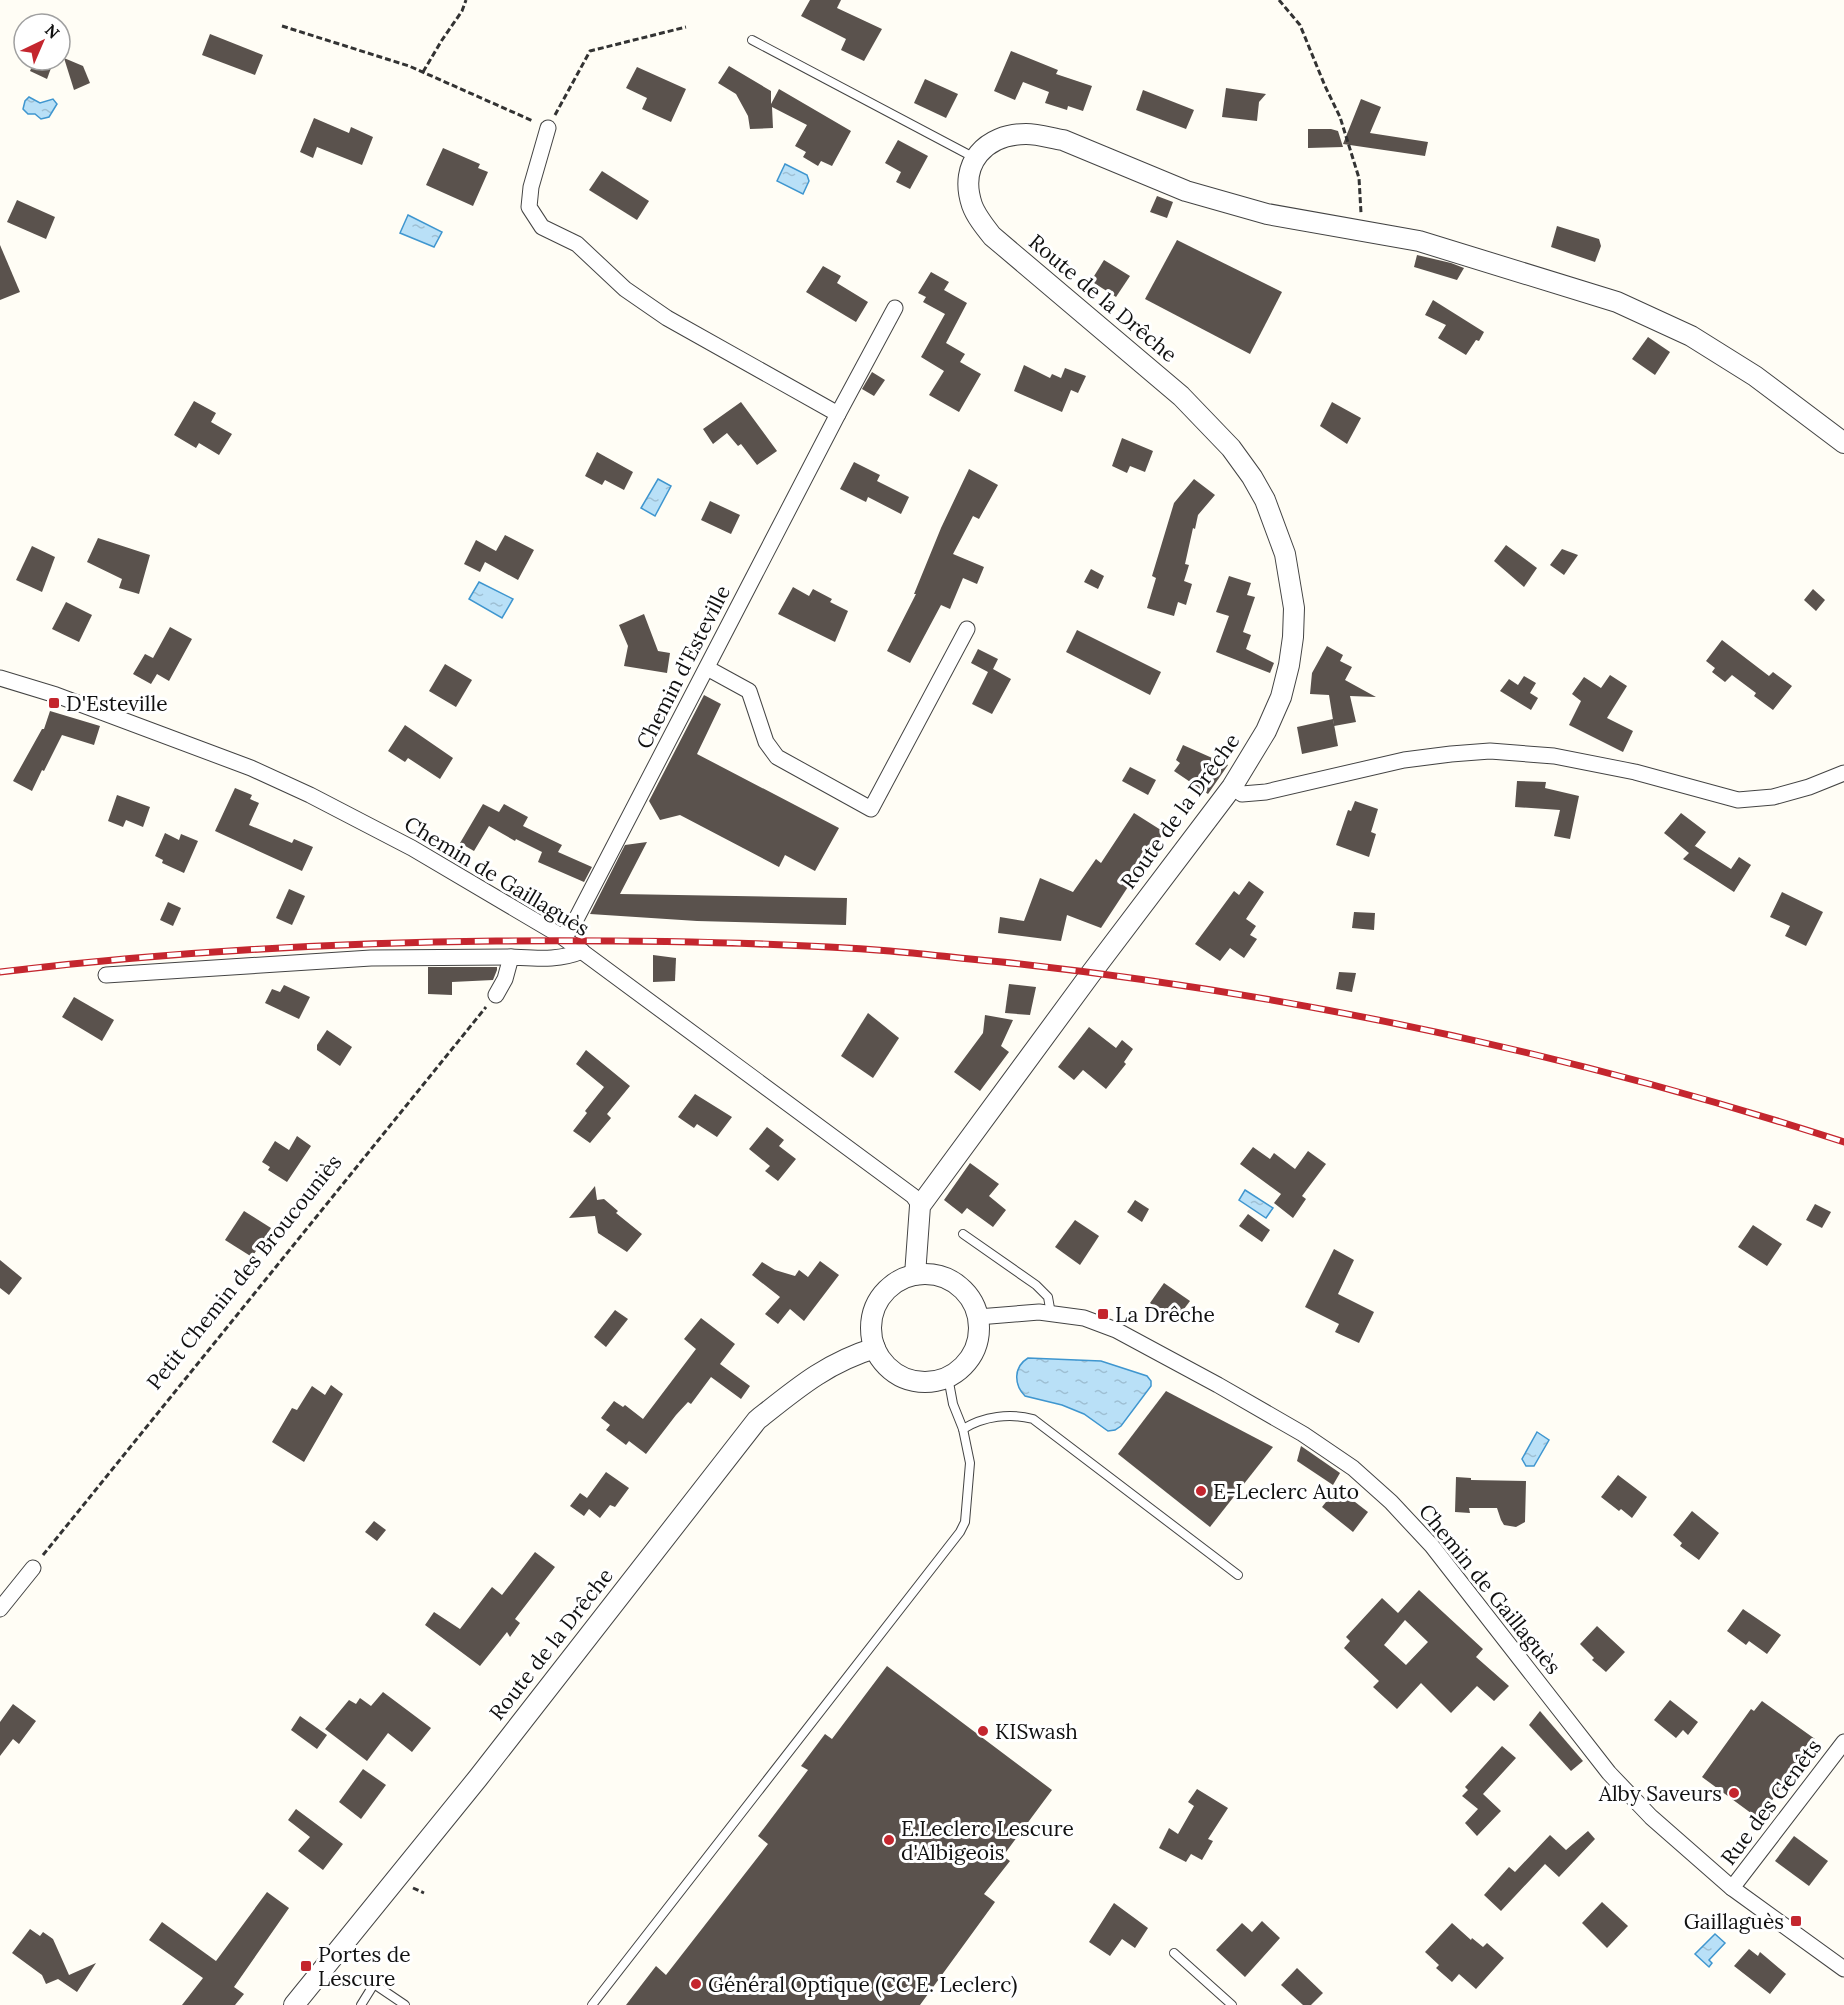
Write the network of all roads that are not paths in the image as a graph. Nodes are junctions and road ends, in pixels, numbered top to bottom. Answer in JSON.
{"nodes":[{"id":1,"x":752,"y":39,"type":"dead end"},
{"id":2,"x":548,"y":128,"type":"road end"},
{"id":3,"x":975,"y":158,"type":"junction"},
{"id":4,"x":895,"y":308,"type":"dead end"},
{"id":5,"x":838,"y":414,"type":"junction"},
{"id":6,"x":1844,"y":442,"type":"edge"},
{"id":7,"x":968,"y":629,"type":"dead end"},
{"id":8,"x":707,"y":668,"type":"junction"},
{"id":9,"x":0,"y":678,"type":"edge"},
{"id":10,"x":1844,"y":773,"type":"edge"},
{"id":11,"x":1232,"y":787,"type":"junction"},
{"id":12,"x":561,"y":936,"type":"junction"},
{"id":13,"x":582,"y":951,"type":"junction"},
{"id":14,"x":511,"y":957,"type":"junction"},
{"id":15,"x":106,"y":975,"type":"dead end"},
{"id":16,"x":496,"y":995,"type":"road end"},
{"id":17,"x":920,"y":1206,"type":"junction"},
{"id":18,"x":963,"y":1234,"type":"dead end"},
{"id":19,"x":915,"y":1275,"type":"junction"},
{"id":20,"x":1051,"y":1314,"type":"junction"},
{"id":21,"x":978,"y":1317,"type":"junction"},
{"id":22,"x":875,"y":1348,"type":"junction"},
{"id":23,"x":948,"y":1377,"type":"junction"},
{"id":24,"x":963,"y":1429,"type":"junction"},
{"id":25,"x":33,"y":1568,"type":"road end"},
{"id":26,"x":1238,"y":1575,"type":"dead end"},
{"id":27,"x":0,"y":1609,"type":"edge"},
{"id":28,"x":1844,"y":1742,"type":"edge"},
{"id":29,"x":1732,"y":1888,"type":"junction"},
{"id":30,"x":1174,"y":1953,"type":"dead end"},
{"id":31,"x":1844,"y":1969,"type":"edge"},
{"id":32,"x":301,"y":2000,"type":"edge"},
{"id":33,"x":361,"y":2005,"type":"edge"},
{"id":34,"x":405,"y":2005,"type":"edge"},
{"id":35,"x":592,"y":2005,"type":"edge"},
{"id":36,"x":1232,"y":2005,"type":"edge"}],
"edges":[{"from":1,"to":3,"type":"lane"},
{"from":2,"to":5,"type":"street"},
{"from":3,"to":6,"type":"street"},
{"from":3,"to":11,"type":"street","name":"Route de la Drêche"},
{"from":4,"to":5,"type":"street","name":"Chemin d'Esteville"},
{"from":5,"to":8,"type":"street","name":"Chemin d'Esteville"},
{"from":7,"to":8,"type":"street"},
{"from":8,"to":12,"type":"street","name":"Chemin d'Esteville"},
{"from":9,"to":12,"type":"street","name":"Chemin de Gaillaguès"},
{"from":10,"to":11,"type":"street"},
{"from":11,"to":17,"type":"street","name":"Route de la Drêche"},
{"from":12,"to":13,"type":"street","name":"Chemin de Gaillaguès"},
{"from":13,"to":14,"type":"street"},
{"from":13,"to":17,"type":"street","name":"Chemin de Gaillaguès"},
{"from":14,"to":15,"type":"street"},
{"from":14,"to":16,"type":"street"},
{"from":17,"to":19,"type":"street"},
{"from":18,"to":20,"type":"lane"},
{"from":19,"to":21,"type":"street"},
{"from":19,"to":22,"type":"street"},
{"from":20,"to":21,"type":"street","name":"Chemin de Gaillaguès"},
{"from":20,"to":29,"type":"street","name":"Chemin de Gaillaguès"},
{"from":21,"to":23,"type":"street"},
{"from":22,"to":23,"type":"street"},
{"from":22,"to":32,"type":"street","name":"Route de la Drêche"},
{"from":23,"to":24,"type":"lane"},
{"from":24,"to":26,"type":"lane"},
{"from":24,"to":35,"type":"lane"},
{"from":25,"to":27,"type":"street"},
{"from":28,"to":29,"type":"street","name":"Rue des Genêts"},
{"from":29,"to":31,"type":"street","name":"Chemin de Gaillaguès"},
{"from":30,"to":36,"type":"lane"},
{"from":33,"to":34,"type":"lane"}]}
